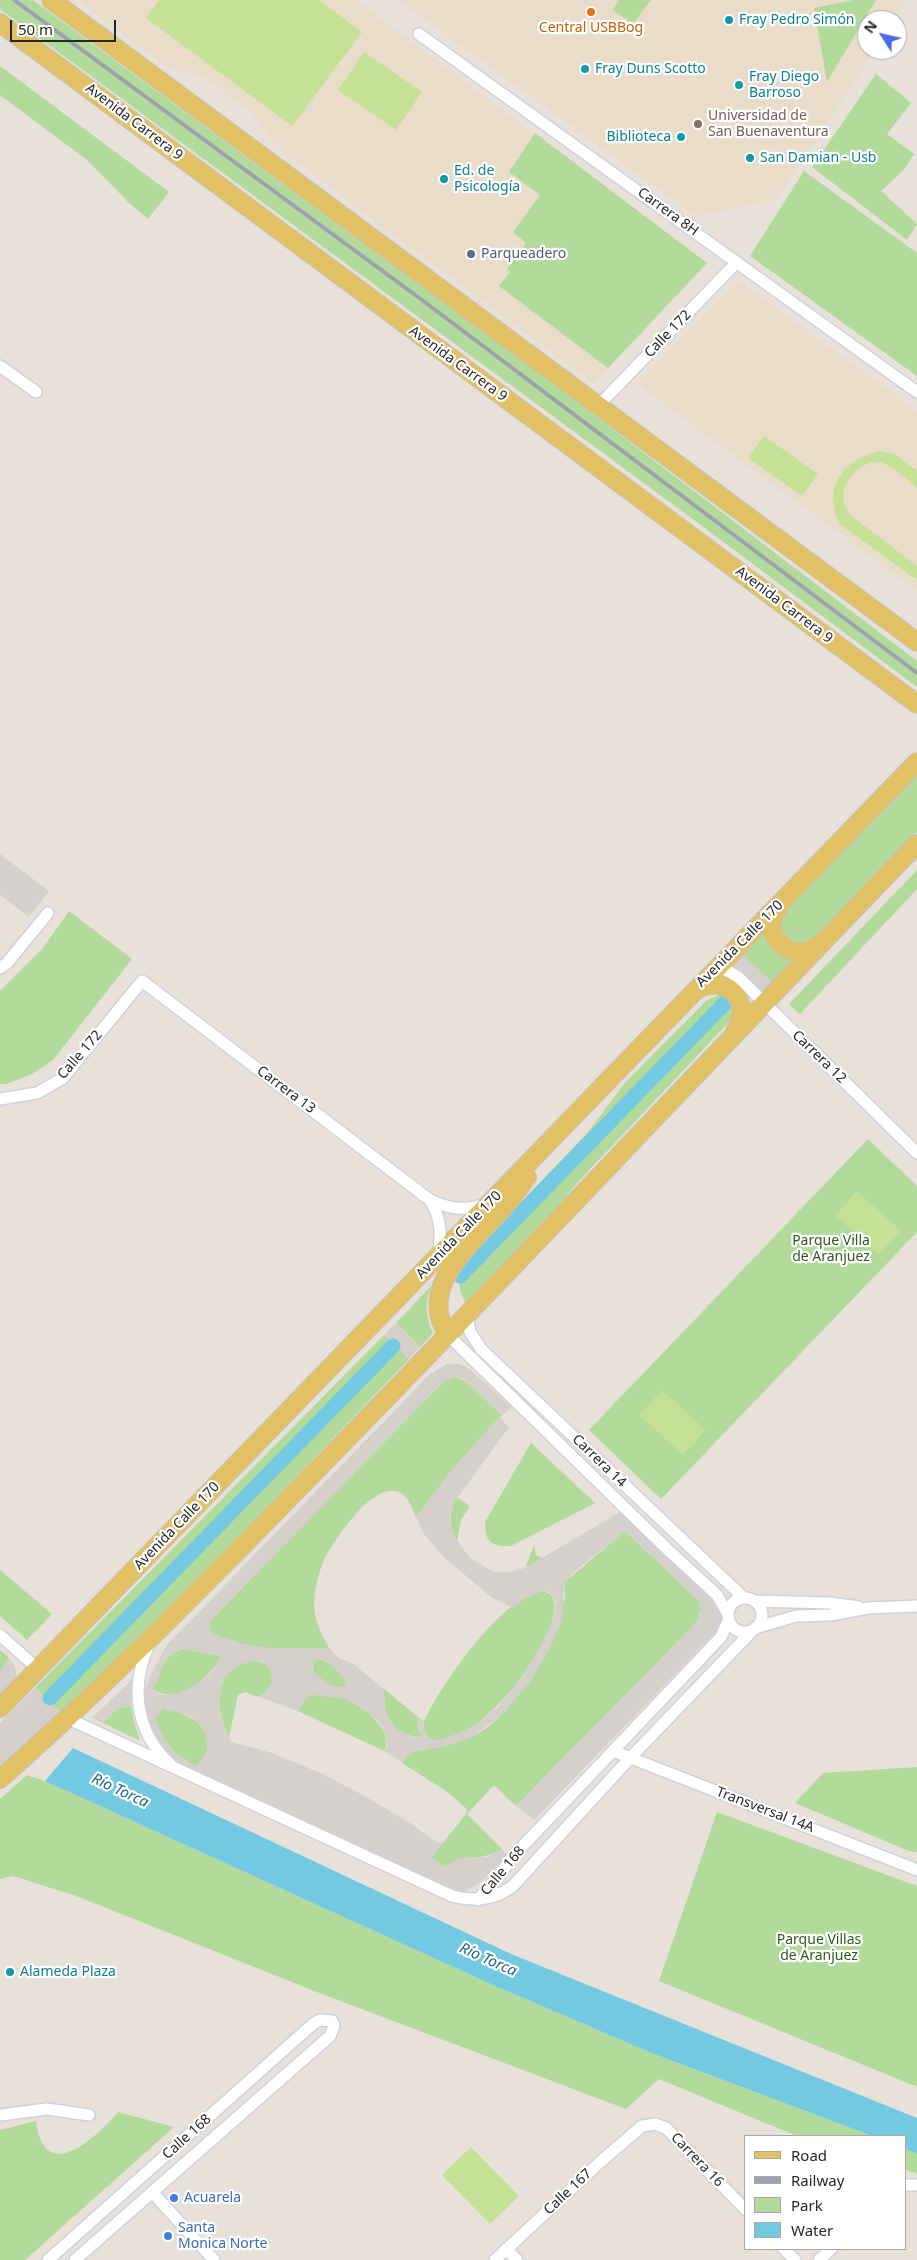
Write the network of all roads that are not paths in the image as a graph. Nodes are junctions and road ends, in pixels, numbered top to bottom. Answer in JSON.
{"nodes":[{"id":1,"x":50,"y":0,"type":"edge"},
{"id":2,"x":0,"y":23,"type":"edge"},
{"id":3,"x":419,"y":34,"type":"dead end"},
{"id":4,"x":737,"y":262,"type":"junction"},
{"id":5,"x":0,"y":366,"type":"edge"},
{"id":6,"x":36,"y":392,"type":"dead end"},
{"id":7,"x":917,"y":392,"type":"edge"},
{"id":8,"x":599,"y":405,"type":"junction"},
{"id":9,"x":917,"y":642,"type":"edge"},
{"id":10,"x":912,"y":701,"type":"edge"},
{"id":11,"x":917,"y":716,"type":"edge"},
{"id":12,"x":917,"y":762,"type":"edge"},
{"id":13,"x":917,"y":844,"type":"edge"},
{"id":14,"x":786,"y":898,"type":"junction"},
{"id":15,"x":48,"y":913,"type":"dead end"},
{"id":16,"x":832,"y":933,"type":"junction"},
{"id":17,"x":0,"y":968,"type":"edge"},
{"id":18,"x":717,"y":968,"type":"junction"},
{"id":19,"x":142,"y":981,"type":"joint"},
{"id":20,"x":695,"y":990,"type":"junction"},
{"id":21,"x":765,"y":1003,"type":"junction"},
{"id":22,"x":729,"y":1041,"type":"junction"},
{"id":23,"x":0,"y":1099,"type":"edge"},
{"id":24,"x":575,"y":1115,"type":"junction"},
{"id":25,"x":917,"y":1153,"type":"edge"},
{"id":26,"x":430,"y":1200,"type":"junction"},
{"id":27,"x":490,"y":1203,"type":"junction"},
{"id":28,"x":438,"y":1256,"type":"junction"},
{"id":29,"x":467,"y":1315,"type":"junction"},
{"id":30,"x":448,"y":1335,"type":"junction"},
{"id":31,"x":749,"y":1600,"type":"junction"},
{"id":32,"x":917,"y":1606,"type":"edge"},
{"id":33,"x":868,"y":1608,"type":"junction"},
{"id":34,"x":728,"y":1617,"type":"junction"},
{"id":35,"x":755,"y":1628,"type":"junction"},
{"id":36,"x":0,"y":1635,"type":"edge"},
{"id":37,"x":150,"y":1641,"type":"junction"},
{"id":38,"x":38,"y":1669,"type":"junction"},
{"id":39,"x":0,"y":1708,"type":"edge"},
{"id":40,"x":69,"y":1719,"type":"junction"},
{"id":41,"x":613,"y":1750,"type":"junction"},
{"id":42,"x":630,"y":1757,"type":"junction"},
{"id":43,"x":181,"y":1772,"type":"junction"},
{"id":44,"x":0,"y":1779,"type":"edge"},
{"id":45,"x":917,"y":1870,"type":"edge"},
{"id":46,"x":478,"y":1900,"type":"junction"},
{"id":47,"x":0,"y":2114,"type":"edge"},
{"id":48,"x":90,"y":2115,"type":"dead end"},
{"id":49,"x":642,"y":2126,"type":"joint"},
{"id":50,"x":152,"y":2192,"type":"junction"},
{"id":51,"x":744,"y":2208,"type":"edge"},
{"id":52,"x":506,"y":2249,"type":"junction"},
{"id":53,"x":785,"y":2250,"type":"edge"},
{"id":54,"x":830,"y":2250,"type":"edge"},
{"id":55,"x":48,"y":2260,"type":"edge"},
{"id":56,"x":75,"y":2260,"type":"edge"},
{"id":57,"x":214,"y":2260,"type":"edge"},
{"id":58,"x":494,"y":2260,"type":"edge"},
{"id":59,"x":517,"y":2260,"type":"edge"},
{"id":60,"x":795,"y":2260,"type":"edge"},
{"id":61,"x":819,"y":2260,"type":"edge"}],
"edges":[{"from":1,"to":8,"type":"main road"},
{"from":2,"to":10,"type":"main road","name":"Avenida Carrera 9"},
{"from":3,"to":4,"type":"street","name":"Carrera 8H"},
{"from":4,"to":7,"type":"street","name":"Carrera 8H"},
{"from":4,"to":8,"type":"street","name":"Calle 172"},
{"from":5,"to":6,"type":"street"},
{"from":8,"to":9,"type":"main road"},
{"from":10,"to":11,"type":"main road"},
{"from":12,"to":14,"type":"main road","name":"Avenida Calle 170"},
{"from":13,"to":16,"type":"main road"},
{"from":14,"to":16,"type":"main road"},
{"from":14,"to":18,"type":"main road","name":"Avenida Calle 170"},
{"from":15,"to":17,"type":"street"},
{"from":16,"to":21,"type":"main road"},
{"from":18,"to":20,"type":"main road","name":"Avenida Calle 170"},
{"from":18,"to":21,"type":"street","name":"Carrera 12"},
{"from":19,"to":23,"type":"street","name":"Calle 172"},
{"from":19,"to":26,"type":"street","name":"Carrera 13"},
{"from":20,"to":22,"type":"main road"},
{"from":20,"to":24,"type":"main road","name":"Avenida Calle 170"},
{"from":21,"to":22,"type":"main road"},
{"from":21,"to":25,"type":"street","name":"Carrera 12"},
{"from":22,"to":29,"type":"main road"},
{"from":24,"to":27,"type":"main road","name":"Avenida Calle 170"},
{"from":24,"to":30,"type":"main road"},
{"from":26,"to":27,"type":"street","name":"Carrera 13"},
{"from":26,"to":28,"type":"street"},
{"from":27,"to":28,"type":"main road","name":"Avenida Calle 170"},
{"from":28,"to":38,"type":"main road","name":"Avenida Calle 170"},
{"from":29,"to":30,"type":"main road"},
{"from":29,"to":31,"type":"street","name":"Carrera 14"},
{"from":30,"to":34,"type":"street","name":"Carrera 14"},
{"from":30,"to":37,"type":"main road"},
{"from":31,"to":33,"type":"street"},
{"from":31,"to":34,"type":"street"},
{"from":31,"to":35,"type":"street"},
{"from":32,"to":33,"type":"street"},
{"from":33,"to":35,"type":"street"},
{"from":34,"to":35,"type":"street"},
{"from":34,"to":41,"type":"street","name":"Calle 168"},
{"from":35,"to":42,"type":"street","name":"Calle 168"},
{"from":36,"to":38,"type":"street"},
{"from":37,"to":40,"type":"main road"},
{"from":37,"to":43,"type":"street"},
{"from":38,"to":39,"type":"main road","name":"Avenida Calle 170"},
{"from":40,"to":43,"type":"street"},
{"from":40,"to":44,"type":"main road"},
{"from":41,"to":42,"type":"street","name":"Transversal 14A"},
{"from":41,"to":46,"type":"street","name":"Calle 168"},
{"from":42,"to":45,"type":"street","name":"Transversal 14A"},
{"from":42,"to":46,"type":"street","name":"Calle 168"},
{"from":43,"to":46,"type":"street"},
{"from":47,"to":48,"type":"street"},
{"from":49,"to":51,"type":"street","name":"Carrera 16"},
{"from":49,"to":52,"type":"street","name":"Calle 167"},
{"from":50,"to":55,"type":"street","name":"Calle 168"},
{"from":50,"to":56,"type":"street","name":"Calle 168"},
{"from":50,"to":57,"type":"street"},
{"from":52,"to":58,"type":"street","name":"Calle 167"},
{"from":52,"to":59,"type":"street"},
{"from":53,"to":60,"type":"street"},
{"from":54,"to":61,"type":"street"}]}
